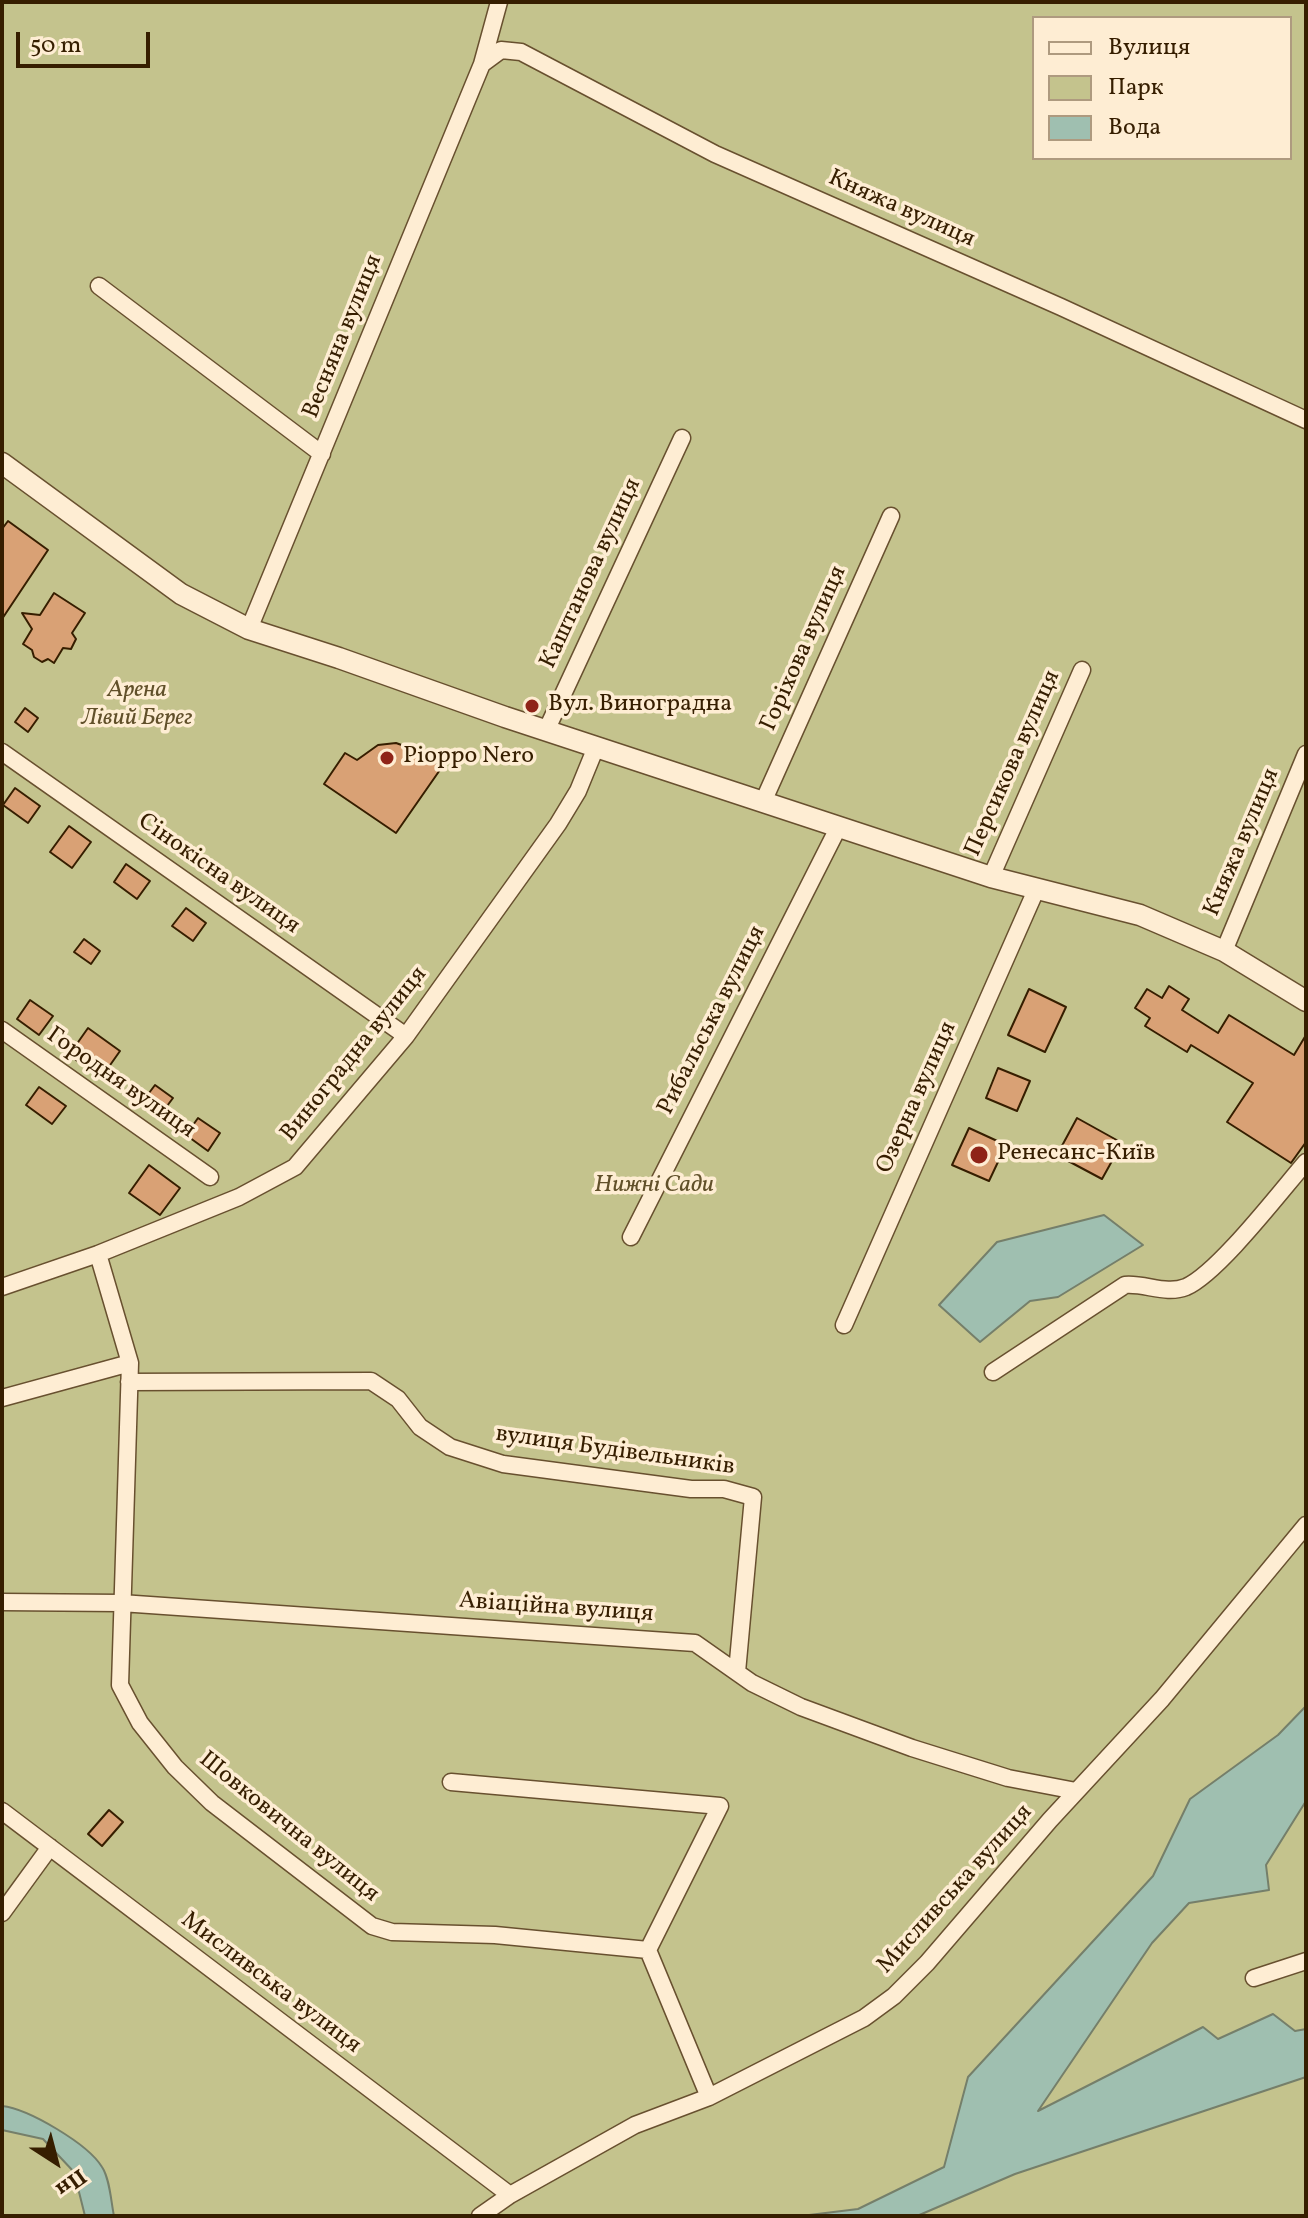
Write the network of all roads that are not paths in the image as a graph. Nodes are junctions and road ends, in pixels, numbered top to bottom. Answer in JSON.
{"nodes":[{"id":1,"x":499,"y":2,"type":"edge"},
{"id":2,"x":482,"y":64,"type":"junction"},
{"id":3,"x":99,"y":286,"type":"dead end"},
{"id":4,"x":1306,"y":420,"type":"edge"},
{"id":5,"x":682,"y":438,"type":"dead end"},
{"id":6,"x":322,"y":454,"type":"junction"},
{"id":7,"x":2,"y":463,"type":"edge"},
{"id":8,"x":891,"y":516,"type":"dead end"},
{"id":9,"x":249,"y":629,"type":"junction"},
{"id":10,"x":1082,"y":670,"type":"dead end"},
{"id":11,"x":546,"y":731,"type":"junction"},
{"id":12,"x":596,"y":747,"type":"junction"},
{"id":13,"x":2,"y":752,"type":"edge"},
{"id":14,"x":1306,"y":754,"type":"edge"},
{"id":15,"x":763,"y":802,"type":"junction"},
{"id":16,"x":839,"y":826,"type":"junction"},
{"id":17,"x":991,"y":877,"type":"junction"},
{"id":18,"x":1036,"y":890,"type":"junction"},
{"id":19,"x":1224,"y":951,"type":"junction"},
{"id":20,"x":1306,"y":1001,"type":"edge"},
{"id":21,"x":2,"y":1030,"type":"edge"},
{"id":22,"x":406,"y":1036,"type":"junction"},
{"id":23,"x":1306,"y":1162,"type":"edge"},
{"id":24,"x":210,"y":1177,"type":"dead end"},
{"id":25,"x":631,"y":1237,"type":"dead end"},
{"id":26,"x":98,"y":1254,"type":"junction"},
{"id":27,"x":2,"y":1287,"type":"edge"},
{"id":28,"x":844,"y":1325,"type":"dead end"},
{"id":29,"x":130,"y":1363,"type":"junction"},
{"id":30,"x":993,"y":1372,"type":"dead end"},
{"id":31,"x":129,"y":1382,"type":"junction"},
{"id":32,"x":2,"y":1398,"type":"edge"},
{"id":33,"x":1306,"y":1525,"type":"edge"},
{"id":34,"x":2,"y":1602,"type":"edge"},
{"id":35,"x":121,"y":1603,"type":"junction"},
{"id":36,"x":737,"y":1672,"type":"junction"},
{"id":37,"x":451,"y":1782,"type":"dead end"},
{"id":38,"x":1076,"y":1791,"type":"junction"},
{"id":39,"x":2,"y":1811,"type":"edge"},
{"id":40,"x":50,"y":1847,"type":"junction"},
{"id":41,"x":2,"y":1913,"type":"edge"},
{"id":42,"x":648,"y":1950,"type":"junction"},
{"id":43,"x":1306,"y":1961,"type":"edge"},
{"id":44,"x":1254,"y":1978,"type":"dead end"},
{"id":45,"x":709,"y":2097,"type":"junction"},
{"id":46,"x":510,"y":2195,"type":"junction"},
{"id":47,"x":480,"y":2216,"type":"edge"}],
"edges":[{"from":1,"to":2,"type":"street","name":"Весняна вулиця"},
{"from":2,"to":4,"type":"street","name":"Княжа вулиця"},
{"from":2,"to":6,"type":"street","name":"Весняна вулиця"},
{"from":3,"to":6,"type":"street"},
{"from":5,"to":11,"type":"street","name":"Каштанова вулиця"},
{"from":6,"to":9,"type":"street","name":"Весняна вулиця"},
{"from":7,"to":9,"type":"street"},
{"from":8,"to":15,"type":"street","name":"Горіхова вулиця"},
{"from":9,"to":11,"type":"street"},
{"from":10,"to":17,"type":"street","name":"Персикова вулиця"},
{"from":11,"to":12,"type":"street"},
{"from":12,"to":15,"type":"street"},
{"from":12,"to":22,"type":"street","name":"Виноградна вулиця"},
{"from":13,"to":22,"type":"street","name":"Сінокісна вулиця"},
{"from":14,"to":19,"type":"street","name":"Княжа вулиця"},
{"from":15,"to":16,"type":"street"},
{"from":16,"to":17,"type":"street"},
{"from":16,"to":25,"type":"street","name":"Рибальська вулиця"},
{"from":17,"to":18,"type":"street"},
{"from":18,"to":19,"type":"street"},
{"from":18,"to":28,"type":"street","name":"Озерна вулиця"},
{"from":19,"to":20,"type":"street"},
{"from":21,"to":24,"type":"street","name":"Городня вулиця"},
{"from":22,"to":26,"type":"street","name":"Виноградна вулиця"},
{"from":23,"to":30,"type":"street"},
{"from":26,"to":27,"type":"street","name":"Виноградна вулиця"},
{"from":26,"to":29,"type":"street","name":"Шовковична вулиця"},
{"from":29,"to":31,"type":"street","name":"Шовковична вулиця"},
{"from":29,"to":32,"type":"street"},
{"from":31,"to":35,"type":"street","name":"Шовковична вулиця"},
{"from":31,"to":36,"type":"street","name":"вулиця Будівельників"},
{"from":33,"to":38,"type":"street","name":"Мисливська вулиця"},
{"from":34,"to":35,"type":"street","name":"Авіаційна вулиця"},
{"from":35,"to":36,"type":"street","name":"Авіаційна вулиця"},
{"from":35,"to":42,"type":"street","name":"Шовковична вулиця"},
{"from":36,"to":38,"type":"street","name":"Авіаційна вулиця"},
{"from":37,"to":42,"type":"street"},
{"from":38,"to":45,"type":"street","name":"Мисливська вулиця"},
{"from":39,"to":40,"type":"street","name":"Мисливська вулиця"},
{"from":40,"to":41,"type":"street"},
{"from":40,"to":46,"type":"street","name":"Мисливська вулиця"},
{"from":42,"to":45,"type":"street"},
{"from":43,"to":44,"type":"street"},
{"from":45,"to":46,"type":"street","name":"Мисливська вулиця"},
{"from":46,"to":47,"type":"street","name":"Мисливська вулиця"}]}
